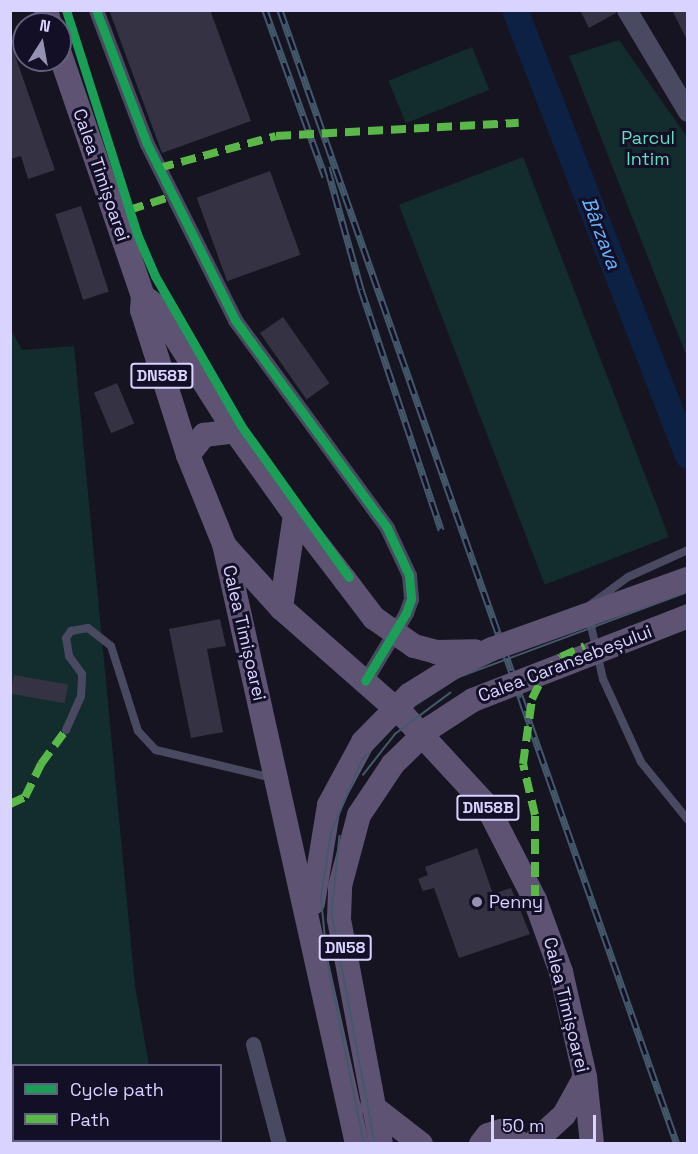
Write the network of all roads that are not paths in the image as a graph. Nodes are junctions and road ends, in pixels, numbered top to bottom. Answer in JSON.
{"nodes":[{"id":1,"x":96,"y":10,"type":"edge"},
{"id":2,"x":627,"y":10,"type":"edge"},
{"id":3,"x":66,"y":72,"type":"edge"},
{"id":4,"x":687,"y":112,"type":"edge"},
{"id":5,"x":143,"y":296,"type":"junction"},
{"id":6,"x":235,"y":431,"type":"junction"},
{"id":7,"x":188,"y":455,"type":"junction"},
{"id":8,"x":295,"y":515,"type":"junction"},
{"id":9,"x":224,"y":544,"type":"junction"},
{"id":10,"x":687,"y":550,"type":"edge"},
{"id":11,"x":286,"y":575,"type":"junction"},
{"id":12,"x":687,"y":579,"type":"edge"},
{"id":13,"x":258,"y":583,"type":"junction"},
{"id":14,"x":281,"y":608,"type":"junction"},
{"id":15,"x":687,"y":616,"type":"edge"},
{"id":16,"x":492,"y":649,"type":"junction"},
{"id":17,"x":365,"y":681,"type":"junction"},
{"id":18,"x":66,"y":730,"type":"dead end"},
{"id":19,"x":278,"y":779,"type":"junction"},
{"id":20,"x":687,"y":820,"type":"edge"},
{"id":21,"x":315,"y":938,"type":"junction"},
{"id":22,"x":253,"y":1044,"type":"dead end"},
{"id":23,"x":585,"y":1077,"type":"junction"},
{"id":24,"x":372,"y":1106,"type":"junction"},
{"id":25,"x":279,"y":1143,"type":"edge"},
{"id":26,"x":357,"y":1143,"type":"edge"},
{"id":27,"x":381,"y":1143,"type":"edge"},
{"id":28,"x":421,"y":1143,"type":"edge"},
{"id":29,"x":481,"y":1143,"type":"edge"},
{"id":30,"x":521,"y":1143,"type":"edge"},
{"id":31,"x":532,"y":1143,"type":"edge"},
{"id":32,"x":592,"y":1143,"type":"edge"}],
"edges":[{"from":1,"to":17,"type":"street"},
{"from":2,"to":4,"type":"street"},
{"from":3,"to":5,"type":"main road","name":"Calea Timișoarei","number":"DN58B"},
{"from":5,"to":6,"type":"main road","name":"Calea Timișoarei","number":"DN58B"},
{"from":5,"to":7,"type":"main road","name":"Calea Timișoarei","number":"DN58B"},
{"from":6,"to":7,"type":"main road"},
{"from":6,"to":8,"type":"main road","name":"Calea Timișoarei","number":"DN58B"},
{"from":7,"to":9,"type":"main road","name":"Calea Timișoarei","number":"DN58B"},
{"from":8,"to":11,"type":"main road"},
{"from":8,"to":16,"type":"main road","name":"Calea Timișoarei","number":"DN58B","bridge":true},
{"from":9,"to":13,"type":"main road","name":"Calea Timișoarei","number":"DN58B"},
{"from":9,"to":19,"type":"main road","name":"Calea Timișoarei","number":"DN58B"},
{"from":10,"to":20,"type":"lane"},
{"from":11,"to":13,"type":"main road"},
{"from":11,"to":14,"type":"main road"},
{"from":12,"to":16,"type":"main road","name":"Calea Caransebeșului","number":"DN58","bridge":true},
{"from":13,"to":14,"type":"main road","name":"Calea Timișoarei","number":"DN58B"},
{"from":14,"to":17,"type":"main road","name":"Calea Timișoarei","number":"DN58B"},
{"from":15,"to":24,"type":"main road","name":"Calea Caransebeșului","number":"DN58","bridge":true},
{"from":16,"to":21,"type":"main road","name":"Calea Caransebeșului","number":"DN58","bridge":true},
{"from":17,"to":23,"type":"main road","name":"Calea Timișoarei","number":"DN58B"},
{"from":18,"to":19,"type":"lane"},
{"from":19,"to":21,"type":"main road","name":"Calea Timișoarei","number":"DN58B"},
{"from":21,"to":26,"type":"main road","name":"Calea Timișoarei","number":"DN58"},
{"from":22,"to":25,"type":"street"},
{"from":23,"to":31,"type":"main road"},
{"from":23,"to":32,"type":"main road","name":"Calea Timișoarei","number":"DN58B"},
{"from":24,"to":27,"type":"main road","name":"Calea Caransebeșului","number":"DN58"},
{"from":24,"to":28,"type":"main road"},
{"from":29,"to":30,"type":"main road"}]}
